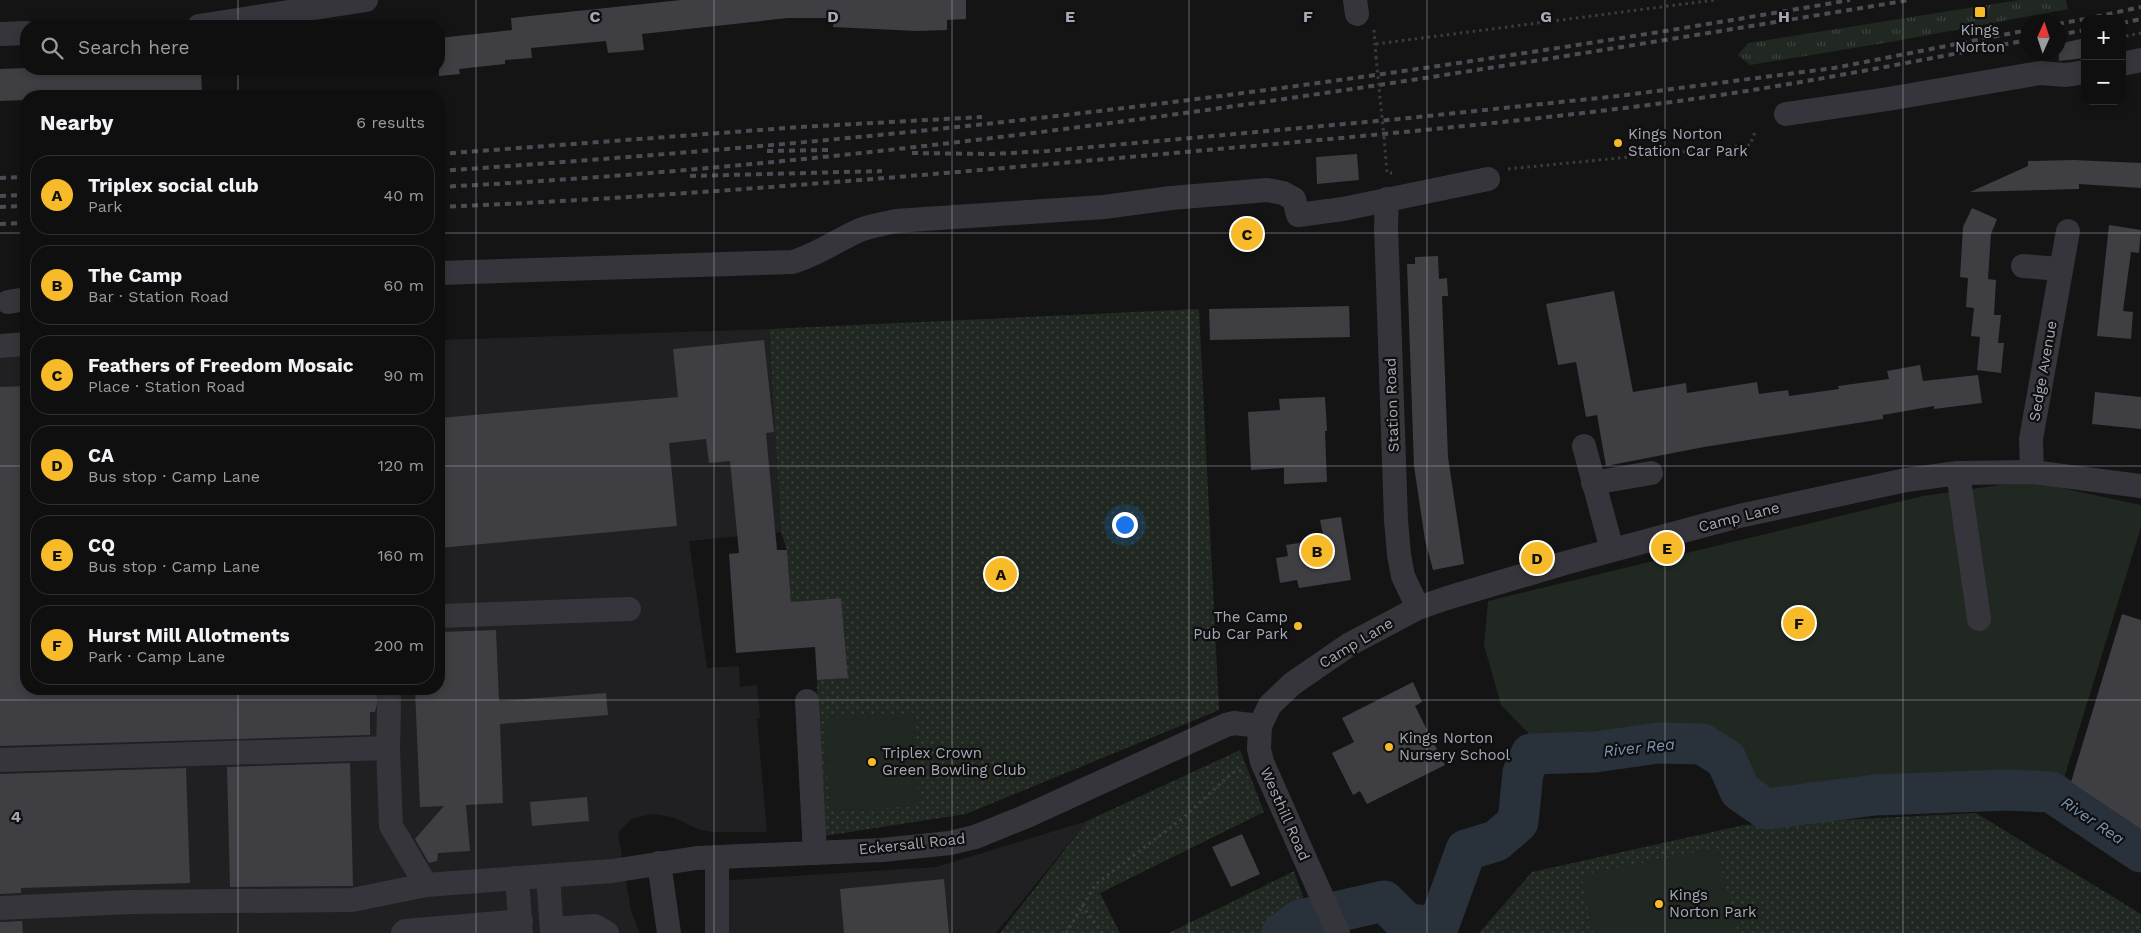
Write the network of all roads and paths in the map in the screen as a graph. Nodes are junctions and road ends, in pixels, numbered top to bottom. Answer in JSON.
{"nodes":[{"id":1,"x":366,"y":0,"type":"edge"},
{"id":2,"x":1716,"y":0,"type":"edge"},
{"id":3,"x":241,"y":20,"type":"edge"},
{"id":4,"x":2141,"y":33,"type":"edge"},
{"id":5,"x":0,"y":34,"type":"edge"},
{"id":6,"x":20,"y":34,"type":"edge"},
{"id":7,"x":2126,"y":36,"type":"dead end"},
{"id":8,"x":2141,"y":60,"type":"edge"},
{"id":9,"x":2126,"y":63,"type":"edge"},
{"id":10,"x":2081,"y":73,"type":"edge"},
{"id":11,"x":1786,"y":114,"type":"dead end"},
{"id":12,"x":1755,"y":132,"type":"dead end"},
{"id":13,"x":1396,"y":172,"type":"dead end"},
{"id":14,"x":1493,"y":175,"type":"joint"},
{"id":15,"x":1387,"y":199,"type":"junction"},
{"id":16,"x":2068,"y":231,"type":"dead end"},
{"id":17,"x":2023,"y":266,"type":"dead end"},
{"id":18,"x":2060,"y":270,"type":"junction"},
{"id":19,"x":445,"y":273,"type":"edge"},
{"id":20,"x":20,"y":344,"type":"edge"},
{"id":21,"x":0,"y":346,"type":"edge"},
{"id":22,"x":1584,"y":446,"type":"dead end"},
{"id":23,"x":2032,"y":472,"type":"junction"},
{"id":24,"x":1651,"y":473,"type":"dead end"},
{"id":25,"x":1958,"y":473,"type":"junction"},
{"id":26,"x":1593,"y":483,"type":"junction"},
{"id":27,"x":2141,"y":486,"type":"edge"},
{"id":28,"x":1612,"y":550,"type":"junction"},
{"id":29,"x":1418,"y":608,"type":"junction"},
{"id":30,"x":629,"y":610,"type":"dead end"},
{"id":31,"x":445,"y":616,"type":"edge"},
{"id":32,"x":1979,"y":619,"type":"dead end"},
{"id":33,"x":1280,"y":695,"type":"joint"},
{"id":34,"x":807,"y":701,"type":"dead end"},
{"id":35,"x":389,"y":708,"type":"tunnel mouth"},
{"id":36,"x":1260,"y":726,"type":"junction"},
{"id":37,"x":388,"y":748,"type":"junction"},
{"id":38,"x":0,"y":760,"type":"edge"},
{"id":39,"x":1262,"y":762,"type":"junction"},
{"id":40,"x":814,"y":852,"type":"junction"},
{"id":41,"x":717,"y":857,"type":"junction"},
{"id":42,"x":659,"y":863,"type":"junction"},
{"id":43,"x":548,"y":876,"type":"junction"},
{"id":44,"x":517,"y":878,"type":"junction"},
{"id":45,"x":426,"y":885,"type":"junction"},
{"id":46,"x":1082,"y":905,"type":"junction"},
{"id":47,"x":0,"y":908,"type":"edge"},
{"id":48,"x":521,"y":927,"type":"edge"},
{"id":49,"x":552,"y":931,"type":"edge"},
{"id":50,"x":403,"y":933,"type":"edge"},
{"id":51,"x":607,"y":933,"type":"edge"},
{"id":52,"x":669,"y":933,"type":"edge"},
{"id":53,"x":716,"y":933,"type":"edge"},
{"id":54,"x":1066,"y":933,"type":"edge"},
{"id":55,"x":1102,"y":933,"type":"edge"},
{"id":56,"x":1338,"y":933,"type":"edge"}],
"edges":[{"from":1,"to":3,"type":"street"},
{"from":2,"to":13,"type":"path","bridge":true},
{"from":4,"to":7,"type":"path"},
{"from":5,"to":6,"type":"street"},
{"from":8,"to":9,"type":"street"},
{"from":10,"to":11,"type":"street"},
{"from":12,"to":14,"type":"path"},
{"from":14,"to":15,"type":"street"},
{"from":15,"to":19,"type":"street"},
{"from":15,"to":29,"type":"street","name":"Station Road"},
{"from":16,"to":18,"type":"street","name":"Sedge Avenue"},
{"from":17,"to":18,"type":"street"},
{"from":18,"to":23,"type":"street","name":"Sedge Avenue"},
{"from":20,"to":21,"type":"street"},
{"from":22,"to":26,"type":"street"},
{"from":23,"to":25,"type":"street","name":"Camp Lane"},
{"from":23,"to":27,"type":"street","name":"Camp Lane"},
{"from":24,"to":26,"type":"street"},
{"from":25,"to":28,"type":"street","name":"Camp Lane"},
{"from":25,"to":32,"type":"street"},
{"from":26,"to":28,"type":"street"},
{"from":28,"to":29,"type":"street","name":"Camp Lane"},
{"from":29,"to":33,"type":"street","name":"Camp Lane"},
{"from":30,"to":31,"type":"street"},
{"from":33,"to":36,"type":"street","name":"Westhill Road"},
{"from":34,"to":40,"type":"street"},
{"from":35,"to":37,"type":"street"},
{"from":36,"to":39,"type":"street","name":"Westhill Road"},
{"from":36,"to":40,"type":"street","name":"Eckersall Road"},
{"from":37,"to":38,"type":"street"},
{"from":37,"to":45,"type":"street"},
{"from":39,"to":46,"type":"path"},
{"from":39,"to":56,"type":"street","name":"Westhill Road"},
{"from":40,"to":41,"type":"street","name":"Eckersall Road"},
{"from":41,"to":42,"type":"street","name":"Eckersall Road"},
{"from":41,"to":53,"type":"street"},
{"from":42,"to":43,"type":"street","name":"Eckersall Road"},
{"from":42,"to":52,"type":"street"},
{"from":43,"to":44,"type":"street","name":"Eckersall Road"},
{"from":43,"to":49,"type":"street"},
{"from":44,"to":45,"type":"street","name":"Eckersall Road"},
{"from":44,"to":48,"type":"street"},
{"from":45,"to":47,"type":"street","name":"Eckersall Road"},
{"from":46,"to":54,"type":"path"},
{"from":46,"to":55,"type":"path"},
{"from":48,"to":50,"type":"street"},
{"from":49,"to":51,"type":"street"}]}
